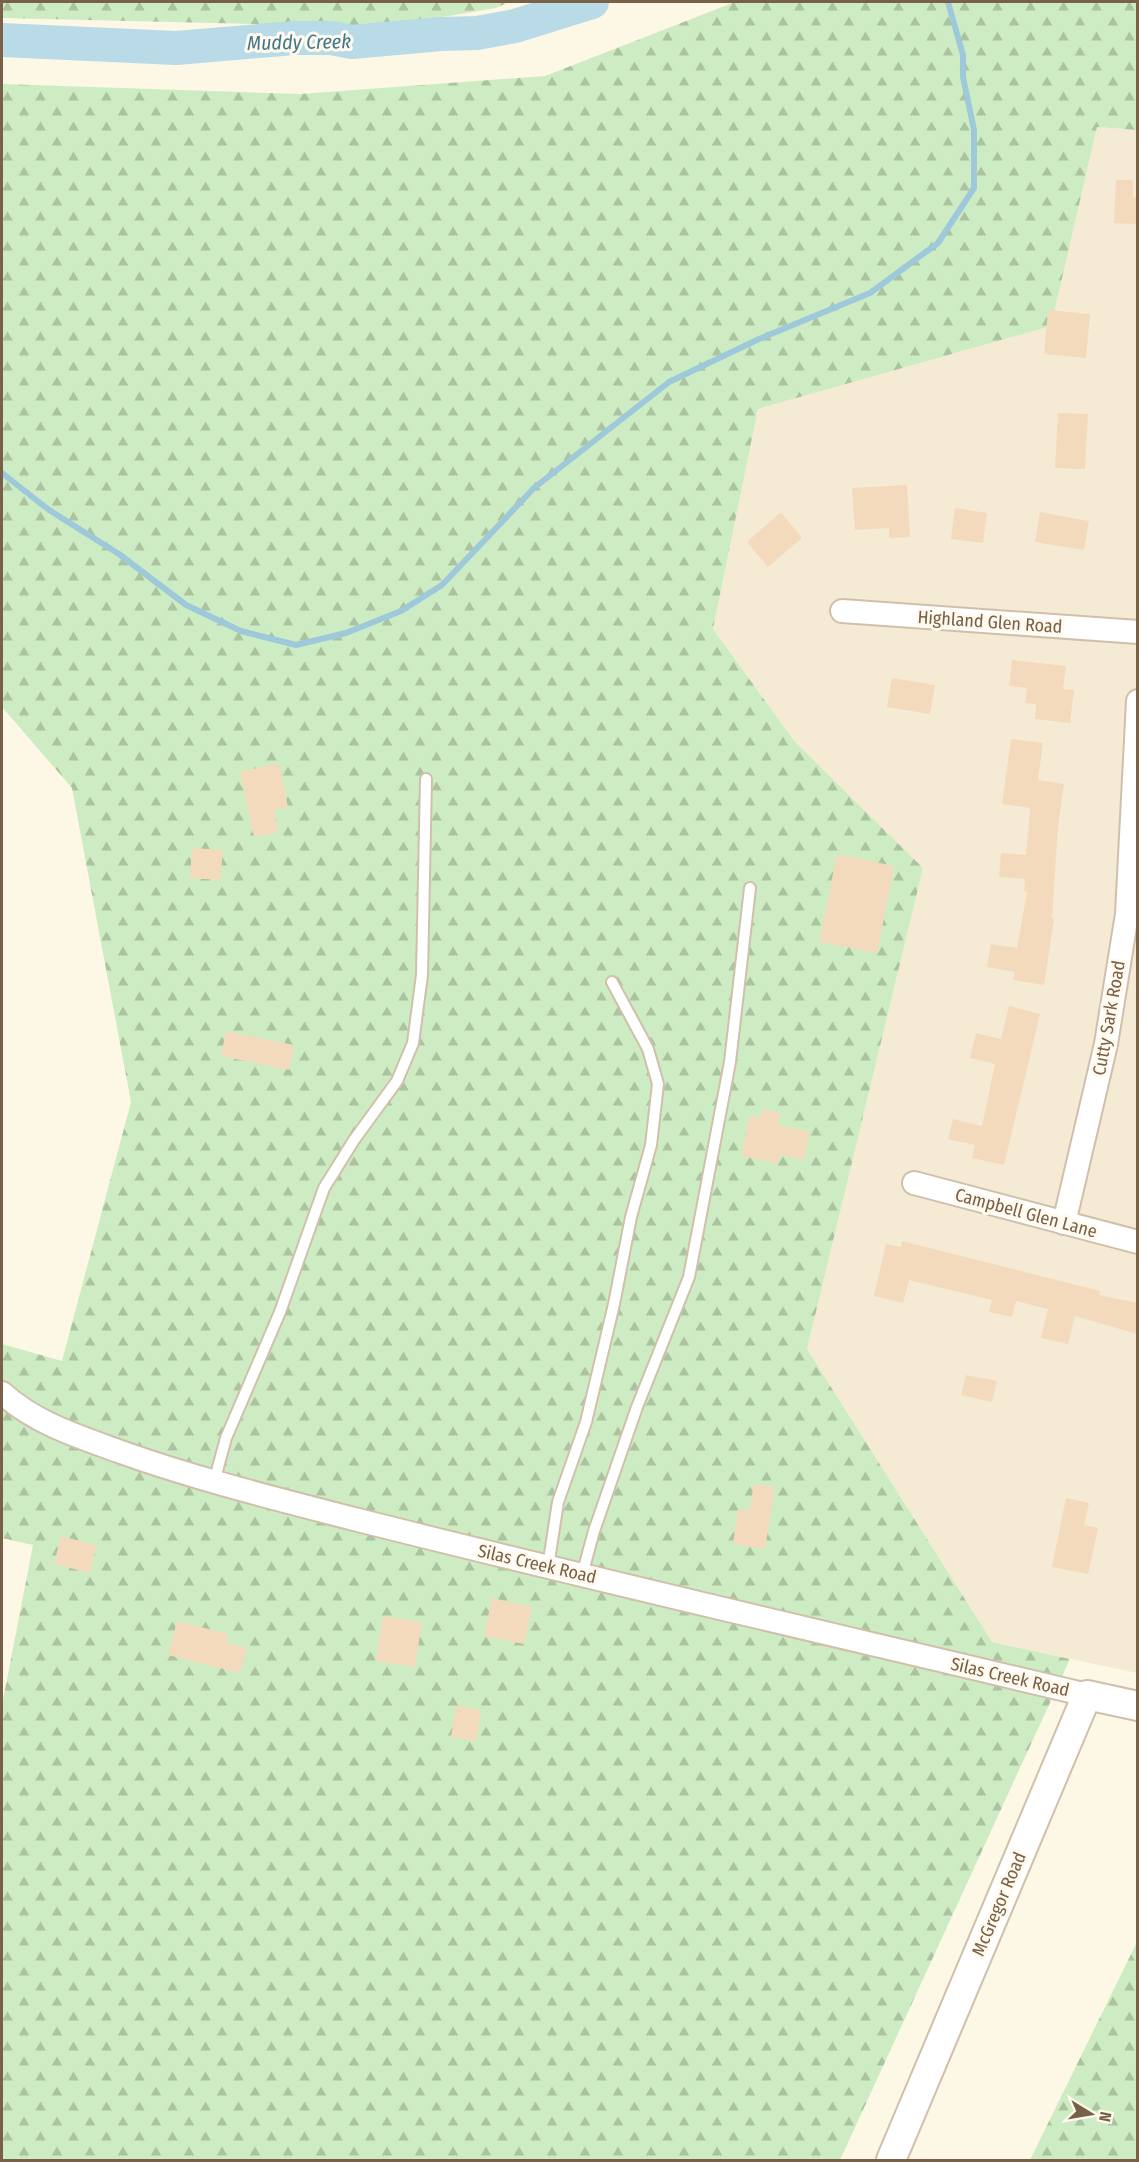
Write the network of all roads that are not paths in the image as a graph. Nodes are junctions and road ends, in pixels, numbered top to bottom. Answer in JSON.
{"nodes":[{"id":1,"x":842,"y":611,"type":"dead end"},
{"id":2,"x":1137,"y":632,"type":"edge"},
{"id":3,"x":1137,"y":701,"type":"edge"},
{"id":4,"x":426,"y":778,"type":"dead end"},
{"id":5,"x":750,"y":888,"type":"dead end"},
{"id":6,"x":612,"y":982,"type":"dead end"},
{"id":7,"x":914,"y":1183,"type":"dead end"},
{"id":8,"x":1064,"y":1223,"type":"junction"},
{"id":9,"x":1137,"y":1242,"type":"edge"},
{"id":10,"x":2,"y":1393,"type":"edge"},
{"id":11,"x":214,"y":1482,"type":"junction"},
{"id":12,"x":548,"y":1567,"type":"junction"},
{"id":13,"x":582,"y":1575,"type":"junction"},
{"id":14,"x":1087,"y":1695,"type":"junction"},
{"id":15,"x":1137,"y":1706,"type":"edge"},
{"id":16,"x":891,"y":2160,"type":"edge"}],
"edges":[{"from":1,"to":2,"type":"street","name":"Highland Glen Road"},
{"from":3,"to":8,"type":"street","name":"Cutty Sark Road"},
{"from":4,"to":11,"type":"lane"},
{"from":5,"to":13,"type":"lane"},
{"from":6,"to":12,"type":"lane"},
{"from":7,"to":8,"type":"street","name":"Campbell Glen Lane"},
{"from":8,"to":9,"type":"street","name":"Campbell Glen Lane"},
{"from":10,"to":11,"type":"street","name":"Silas Creek Road"},
{"from":11,"to":12,"type":"street","name":"Silas Creek Road"},
{"from":12,"to":13,"type":"street","name":"Silas Creek Road"},
{"from":13,"to":14,"type":"street","name":"Silas Creek Road"},
{"from":14,"to":15,"type":"street"},
{"from":14,"to":16,"type":"street","name":"McGregor Road"}]}
